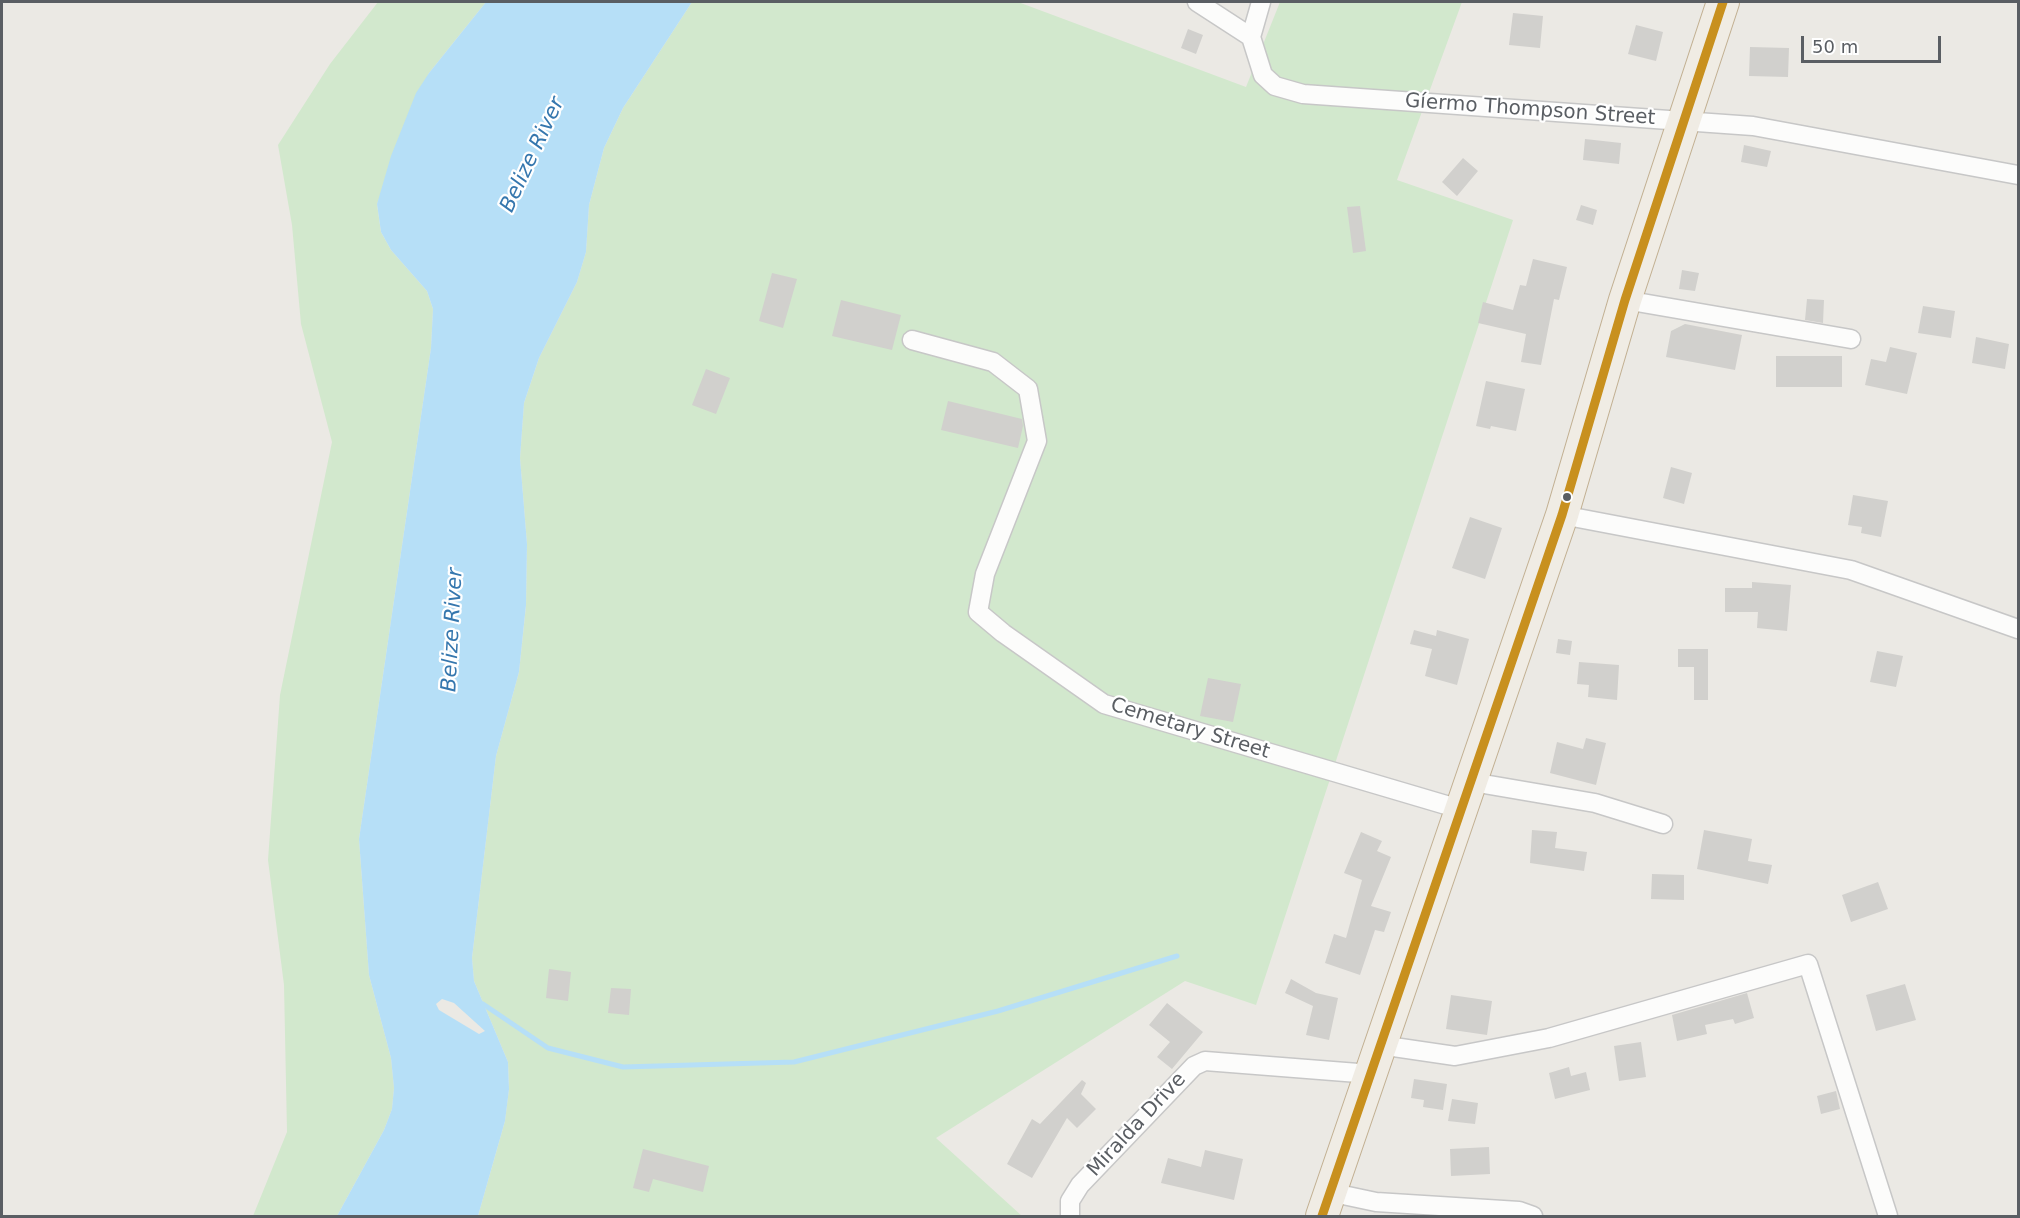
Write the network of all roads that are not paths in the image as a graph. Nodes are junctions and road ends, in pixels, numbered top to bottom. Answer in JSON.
{"nodes":[{"id":1,"x":1197,"y":2,"type":"edge"},
{"id":2,"x":1261,"y":2,"type":"edge"},
{"id":3,"x":1723,"y":2,"type":"edge"},
{"id":4,"x":1251,"y":36,"type":"junction"},
{"id":5,"x":1682,"y":121,"type":"junction"},
{"id":6,"x":2019,"y":175,"type":"edge"},
{"id":7,"x":1625,"y":300,"type":"junction"},
{"id":8,"x":1851,"y":339,"type":"dead end"},
{"id":9,"x":912,"y":340,"type":"dead end"},
{"id":10,"x":1562,"y":516,"type":"junction"},
{"id":11,"x":2019,"y":629,"type":"edge"},
{"id":12,"x":1467,"y":796,"type":"junction"},
{"id":13,"x":1663,"y":824,"type":"dead end"},
{"id":14,"x":1376,"y":1060,"type":"junction"},
{"id":15,"x":1324,"y":1209,"type":"edge"},
{"id":16,"x":1070,"y":1216,"type":"edge"},
{"id":17,"x":1533,"y":1216,"type":"edge"},
{"id":18,"x":1888,"y":1216,"type":"edge"}],
"edges":[{"from":1,"to":4,"type":"street"},
{"from":2,"to":4,"type":"street"},
{"from":3,"to":5,"type":"highway"},
{"from":4,"to":5,"type":"street","name":"Gíermo Thompson Street"},
{"from":5,"to":6,"type":"street","name":"Gíermo Thompson Street"},
{"from":5,"to":7,"type":"highway"},
{"from":7,"to":8,"type":"street"},
{"from":7,"to":10,"type":"highway"},
{"from":9,"to":12,"type":"street","name":"Cemetary Street"},
{"from":10,"to":11,"type":"street"},
{"from":10,"to":12,"type":"highway"},
{"from":12,"to":13,"type":"street"},
{"from":12,"to":14,"type":"highway"},
{"from":14,"to":15,"type":"highway"},
{"from":14,"to":16,"type":"street","name":"Miralda Drive"},
{"from":14,"to":18,"type":"street","name":"Miralda Drive"},
{"from":15,"to":17,"type":"street"}]}
